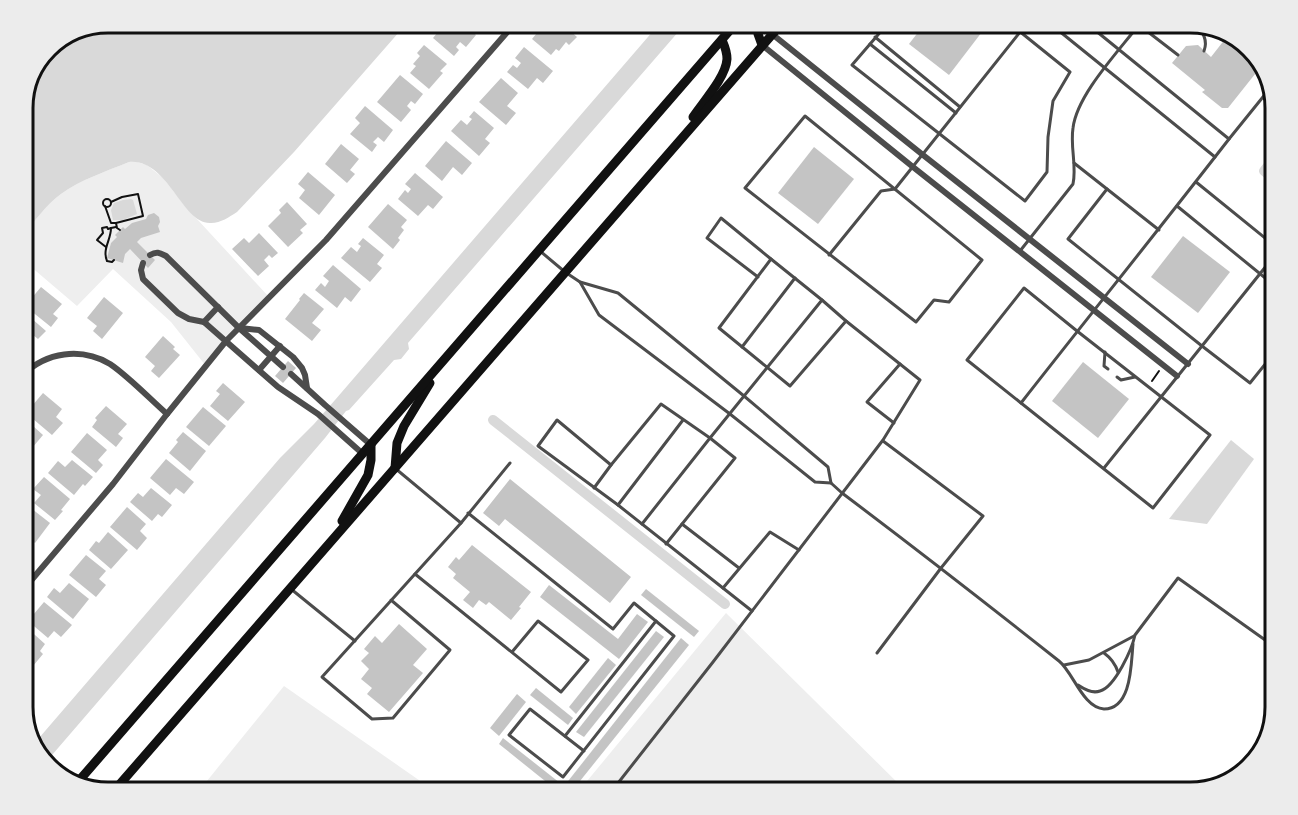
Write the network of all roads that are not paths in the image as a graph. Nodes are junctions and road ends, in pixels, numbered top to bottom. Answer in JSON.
{"nodes":[{"id":1,"x":506,"y":33,"type":"edge"},
{"id":2,"x":728,"y":33,"type":"edge"},
{"id":3,"x":758,"y":33,"type":"edge"},
{"id":4,"x":878,"y":33,"type":"edge"},
{"id":5,"x":1019,"y":33,"type":"edge"},
{"id":6,"x":1021,"y":33,"type":"edge"},
{"id":7,"x":1062,"y":33,"type":"edge"},
{"id":8,"x":1098,"y":33,"type":"edge"},
{"id":9,"x":1133,"y":33,"type":"edge"},
{"id":10,"x":1151,"y":33,"type":"edge"},
{"id":11,"x":772,"y":34,"type":"joint"},
{"id":12,"x":1203,"y":35,"type":"edge"},
{"id":13,"x":875,"y":37,"type":"junction"},
{"id":14,"x":722,"y":40,"type":"junction"},
{"id":15,"x":870,"y":44,"type":"junction"},
{"id":16,"x":762,"y":45,"type":"junction"},
{"id":17,"x":1119,"y":50,"type":"junction"},
{"id":18,"x":1204,"y":51,"type":"dead end"},
{"id":19,"x":1178,"y":55,"type":"dead end"},
{"id":20,"x":1105,"y":68,"type":"junction"},
{"id":21,"x":837,"y":86,"type":"junction"},
{"id":22,"x":1264,"y":96,"type":"edge"},
{"id":23,"x":827,"y":98,"type":"junction"},
{"id":24,"x":960,"y":107,"type":"junction"},
{"id":25,"x":956,"y":113,"type":"junction"},
{"id":26,"x":940,"y":133,"type":"junction"},
{"id":27,"x":1228,"y":139,"type":"junction"},
{"id":28,"x":668,"y":154,"type":"junction"},
{"id":29,"x":923,"y":155,"type":"junction"},
{"id":30,"x":1215,"y":157,"type":"junction"},
{"id":31,"x":1074,"y":164,"type":"junction"},
{"id":32,"x":913,"y":167,"type":"junction"},
{"id":33,"x":1196,"y":182,"type":"junction"},
{"id":34,"x":895,"y":189,"type":"junction"},
{"id":35,"x":1107,"y":189,"type":"junction"},
{"id":36,"x":1177,"y":206,"type":"junction"},
{"id":37,"x":1159,"y":230,"type":"junction"},
{"id":38,"x":1265,"y":238,"type":"edge"},
{"id":39,"x":1030,"y":239,"type":"junction"},
{"id":40,"x":540,"y":251,"type":"junction"},
{"id":41,"x":1020,"y":251,"type":"junction"},
{"id":42,"x":150,"y":255,"type":"dead end"},
{"id":43,"x":829,"y":255,"type":"junction"},
{"id":44,"x":771,"y":259,"type":"junction"},
{"id":45,"x":143,"y":263,"type":"dead end"},
{"id":46,"x":1265,"y":267,"type":"edge"},
{"id":47,"x":565,"y":272,"type":"junction"},
{"id":48,"x":1260,"y":273,"type":"junction"},
{"id":49,"x":758,"y":277,"type":"junction"},
{"id":50,"x":1265,"y":277,"type":"edge"},
{"id":51,"x":795,"y":278,"type":"junction"},
{"id":52,"x":1119,"y":281,"type":"junction"},
{"id":53,"x":580,"y":282,"type":"junction"},
{"id":54,"x":1105,"y":299,"type":"junction"},
{"id":55,"x":822,"y":300,"type":"junction"},
{"id":56,"x":218,"y":307,"type":"junction"},
{"id":57,"x":1095,"y":311,"type":"junction"},
{"id":58,"x":846,"y":321,"type":"junction"},
{"id":59,"x":204,"y":322,"type":"junction"},
{"id":60,"x":239,"y":328,"type":"junction"},
{"id":61,"x":1077,"y":331,"type":"junction"},
{"id":62,"x":226,"y":341,"type":"junction"},
{"id":63,"x":279,"y":346,"type":"junction"},
{"id":64,"x":1202,"y":346,"type":"junction"},
{"id":65,"x":742,"y":347,"type":"junction"},
{"id":66,"x":1105,"y":352,"type":"junction"},
{"id":67,"x":271,"y":356,"type":"junction"},
{"id":68,"x":446,"y":358,"type":"junction"},
{"id":69,"x":900,"y":364,"type":"junction"},
{"id":70,"x":1188,"y":364,"type":"junction"},
{"id":71,"x":1265,"y":364,"type":"edge"},
{"id":72,"x":283,"y":366,"type":"dead end"},
{"id":73,"x":33,"y":367,"type":"edge"},
{"id":74,"x":767,"y":368,"type":"junction"},
{"id":75,"x":1108,"y":369,"type":"dead end"},
{"id":76,"x":259,"y":370,"type":"junction"},
{"id":77,"x":291,"y":374,"type":"dead end"},
{"id":78,"x":1135,"y":376,"type":"junction"},
{"id":79,"x":1178,"y":376,"type":"junction"},
{"id":80,"x":1117,"y":377,"type":"dead end"},
{"id":81,"x":308,"y":389,"type":"junction"},
{"id":82,"x":744,"y":396,"type":"junction"},
{"id":83,"x":1161,"y":396,"type":"junction"},
{"id":84,"x":1021,"y":404,"type":"junction"},
{"id":85,"x":167,"y":414,"type":"junction"},
{"id":86,"x":730,"y":414,"type":"junction"},
{"id":87,"x":683,"y":420,"type":"junction"},
{"id":88,"x":894,"y":423,"type":"junction"},
{"id":89,"x":710,"y":438,"type":"junction"},
{"id":90,"x":882,"y":440,"type":"junction"},
{"id":91,"x":371,"y":445,"type":"junction"},
{"id":92,"x":363,"y":454,"type":"junction"},
{"id":93,"x":510,"y":463,"type":"dead end"},
{"id":94,"x":611,"y":465,"type":"junction"},
{"id":95,"x":395,"y":468,"type":"junction"},
{"id":96,"x":1103,"y":469,"type":"junction"},
{"id":97,"x":831,"y":483,"type":"junction"},
{"id":98,"x":594,"y":488,"type":"junction"},
{"id":99,"x":842,"y":493,"type":"junction"},
{"id":100,"x":618,"y":506,"type":"junction"},
{"id":101,"x":468,"y":513,"type":"junction"},
{"id":102,"x":461,"y":523,"type":"junction"},
{"id":103,"x":642,"y":524,"type":"junction"},
{"id":104,"x":682,"y":524,"type":"junction"},
{"id":105,"x":333,"y":539,"type":"junction"},
{"id":106,"x":666,"y":544,"type":"junction"},
{"id":107,"x":799,"y":549,"type":"junction"},
{"id":108,"x":739,"y":568,"type":"junction"},
{"id":109,"x":941,"y":568,"type":"junction"},
{"id":110,"x":415,"y":574,"type":"junction"},
{"id":111,"x":33,"y":578,"type":"edge"},
{"id":112,"x":290,"y":588,"type":"junction"},
{"id":113,"x":722,"y":588,"type":"junction"},
{"id":114,"x":391,"y":600,"type":"junction"},
{"id":115,"x":752,"y":612,"type":"junction"},
{"id":116,"x":656,"y":621,"type":"junction"},
{"id":117,"x":1136,"y":635,"type":"junction"},
{"id":118,"x":1265,"y":640,"type":"edge"},
{"id":119,"x":355,"y":641,"type":"junction"},
{"id":120,"x":1133,"y":644,"type":"junction"},
{"id":121,"x":512,"y":652,"type":"junction"},
{"id":122,"x":1103,"y":652,"type":"junction"},
{"id":123,"x":877,"y":653,"type":"dead end"},
{"id":124,"x":1064,"y":665,"type":"junction"},
{"id":125,"x":1118,"y":672,"type":"junction"},
{"id":126,"x":1076,"y":684,"type":"junction"},
{"id":127,"x":565,"y":736,"type":"junction"},
{"id":128,"x":584,"y":751,"type":"junction"},
{"id":129,"x":81,"y":777,"type":"edge"},
{"id":130,"x":121,"y":782,"type":"edge"},
{"id":131,"x":619,"y":782,"type":"edge"}],
"edges":[{"from":1,"to":60,"type":"street"},
{"from":2,"to":14,"type":"main road"},
{"from":3,"to":16,"type":"main road"},
{"from":4,"to":13,"type":"lane"},
{"from":5,"to":24,"type":"lane"},
{"from":6,"to":26,"type":"lane"},
{"from":7,"to":20,"type":"lane"},
{"from":8,"to":17,"type":"lane"},
{"from":9,"to":17,"type":"lane"},
{"from":10,"to":19,"type":"lane"},
{"from":11,"to":16,"type":"main road"},
{"from":11,"to":21,"type":"street"},
{"from":12,"to":18,"type":"lane"},
{"from":13,"to":15,"type":"lane"},
{"from":13,"to":24,"type":"lane"},
{"from":14,"to":28,"type":"main road"},
{"from":14,"to":40,"type":"main road"},
{"from":15,"to":25,"type":"lane"},
{"from":15,"to":26,"type":"lane"},
{"from":16,"to":23,"type":"street"},
{"from":16,"to":28,"type":"main road"},
{"from":17,"to":20,"type":"lane"},
{"from":17,"to":27,"type":"lane"},
{"from":20,"to":30,"type":"lane"},
{"from":20,"to":31,"type":"lane"},
{"from":21,"to":23,"type":"street"},
{"from":21,"to":29,"type":"street"},
{"from":22,"to":27,"type":"lane"},
{"from":23,"to":32,"type":"street"},
{"from":24,"to":25,"type":"lane"},
{"from":25,"to":26,"type":"lane"},
{"from":26,"to":29,"type":"lane"},
{"from":27,"to":30,"type":"lane"},
{"from":28,"to":47,"type":"main road"},
{"from":29,"to":32,"type":"lane"},
{"from":29,"to":39,"type":"street"},
{"from":30,"to":33,"type":"lane"},
{"from":31,"to":35,"type":"lane"},
{"from":31,"to":39,"type":"lane"},
{"from":32,"to":34,"type":"lane"},
{"from":32,"to":41,"type":"street"},
{"from":33,"to":36,"type":"lane"},
{"from":33,"to":38,"type":"lane"},
{"from":34,"to":43,"type":"lane"},
{"from":34,"to":43,"type":"lane"},
{"from":34,"to":43,"type":"lane"},
{"from":35,"to":37,"type":"lane"},
{"from":35,"to":52,"type":"lane"},
{"from":36,"to":37,"type":"lane"},
{"from":36,"to":48,"type":"lane"},
{"from":37,"to":52,"type":"lane"},
{"from":39,"to":41,"type":"lane"},
{"from":39,"to":54,"type":"street"},
{"from":40,"to":47,"type":"lane"},
{"from":40,"to":68,"type":"main road"},
{"from":41,"to":57,"type":"street"},
{"from":42,"to":56,"type":"street"},
{"from":44,"to":49,"type":"lane"},
{"from":44,"to":49,"type":"lane"},
{"from":44,"to":51,"type":"lane"},
{"from":45,"to":59,"type":"street"},
{"from":46,"to":48,"type":"lane"},
{"from":47,"to":53,"type":"lane"},
{"from":47,"to":95,"type":"main road"},
{"from":48,"to":50,"type":"lane"},
{"from":48,"to":64,"type":"lane"},
{"from":49,"to":65,"type":"lane"},
{"from":51,"to":55,"type":"lane"},
{"from":51,"to":65,"type":"lane"},
{"from":52,"to":54,"type":"lane"},
{"from":52,"to":64,"type":"lane"},
{"from":53,"to":82,"type":"lane"},
{"from":53,"to":86,"type":"lane"},
{"from":54,"to":57,"type":"lane"},
{"from":54,"to":70,"type":"street"},
{"from":55,"to":58,"type":"lane"},
{"from":55,"to":74,"type":"lane"},
{"from":56,"to":59,"type":"street"},
{"from":56,"to":60,"type":"street"},
{"from":57,"to":61,"type":"lane"},
{"from":57,"to":79,"type":"street"},
{"from":58,"to":69,"type":"lane"},
{"from":58,"to":74,"type":"lane"},
{"from":59,"to":62,"type":"street"},
{"from":60,"to":62,"type":"street"},
{"from":60,"to":63,"type":"street"},
{"from":60,"to":67,"type":"street"},
{"from":61,"to":66,"type":"lane"},
{"from":61,"to":84,"type":"lane"},
{"from":61,"to":84,"type":"lane"},
{"from":62,"to":76,"type":"street"},
{"from":62,"to":85,"type":"street"},
{"from":63,"to":67,"type":"street"},
{"from":63,"to":81,"type":"street"},
{"from":64,"to":70,"type":"lane"},
{"from":64,"to":71,"type":"lane"},
{"from":65,"to":74,"type":"lane"},
{"from":66,"to":75,"type":"lane"},
{"from":66,"to":78,"type":"lane"},
{"from":67,"to":72,"type":"street"},
{"from":67,"to":76,"type":"street"},
{"from":68,"to":91,"type":"main road"},
{"from":68,"to":95,"type":"main road"},
{"from":69,"to":88,"type":"lane"},
{"from":69,"to":88,"type":"lane"},
{"from":70,"to":79,"type":"lane"},
{"from":73,"to":85,"type":"street"},
{"from":74,"to":82,"type":"lane"},
{"from":76,"to":92,"type":"street"},
{"from":77,"to":81,"type":"street"},
{"from":78,"to":80,"type":"lane"},
{"from":78,"to":83,"type":"lane"},
{"from":79,"to":83,"type":"lane"},
{"from":81,"to":91,"type":"street"},
{"from":82,"to":86,"type":"lane"},
{"from":82,"to":97,"type":"lane"},
{"from":83,"to":96,"type":"lane"},
{"from":83,"to":96,"type":"lane"},
{"from":84,"to":96,"type":"lane"},
{"from":85,"to":111,"type":"street"},
{"from":86,"to":89,"type":"lane"},
{"from":86,"to":97,"type":"lane"},
{"from":87,"to":89,"type":"lane"},
{"from":87,"to":94,"type":"lane"},
{"from":87,"to":100,"type":"lane"},
{"from":88,"to":90,"type":"lane"},
{"from":89,"to":103,"type":"lane"},
{"from":89,"to":104,"type":"lane"},
{"from":90,"to":99,"type":"lane"},
{"from":90,"to":109,"type":"lane"},
{"from":91,"to":92,"type":"main road"},
{"from":91,"to":105,"type":"main road"},
{"from":92,"to":129,"type":"main road"},
{"from":93,"to":101,"type":"lane"},
{"from":94,"to":98,"type":"lane"},
{"from":94,"to":98,"type":"lane"},
{"from":95,"to":102,"type":"lane"},
{"from":95,"to":105,"type":"main road"},
{"from":97,"to":99,"type":"lane"},
{"from":98,"to":100,"type":"lane"},
{"from":99,"to":107,"type":"lane"},
{"from":99,"to":109,"type":"lane"},
{"from":100,"to":103,"type":"lane"},
{"from":101,"to":102,"type":"lane"},
{"from":101,"to":116,"type":"lane"},
{"from":102,"to":110,"type":"lane"},
{"from":103,"to":106,"type":"lane"},
{"from":104,"to":106,"type":"lane"},
{"from":104,"to":108,"type":"lane"},
{"from":105,"to":112,"type":"main road"},
{"from":106,"to":113,"type":"lane"},
{"from":107,"to":108,"type":"lane"},
{"from":107,"to":115,"type":"lane"},
{"from":108,"to":113,"type":"lane"},
{"from":109,"to":123,"type":"lane"},
{"from":109,"to":124,"type":"lane"},
{"from":110,"to":114,"type":"lane"},
{"from":110,"to":121,"type":"lane"},
{"from":112,"to":119,"type":"lane"},
{"from":112,"to":130,"type":"main road"},
{"from":113,"to":115,"type":"lane"},
{"from":114,"to":119,"type":"lane"},
{"from":114,"to":119,"type":"lane"},
{"from":115,"to":131,"type":"lane"},
{"from":116,"to":127,"type":"lane"},
{"from":116,"to":128,"type":"lane"},
{"from":117,"to":118,"type":"lane"},
{"from":117,"to":120,"type":"lane"},
{"from":117,"to":122,"type":"lane"},
{"from":120,"to":125,"type":"lane"},
{"from":120,"to":126,"type":"lane"},
{"from":121,"to":121,"type":"lane"},
{"from":122,"to":124,"type":"lane"},
{"from":122,"to":125,"type":"lane"},
{"from":124,"to":126,"type":"lane"},
{"from":125,"to":126,"type":"lane"},
{"from":127,"to":128,"type":"lane"},
{"from":127,"to":128,"type":"lane"}]}
